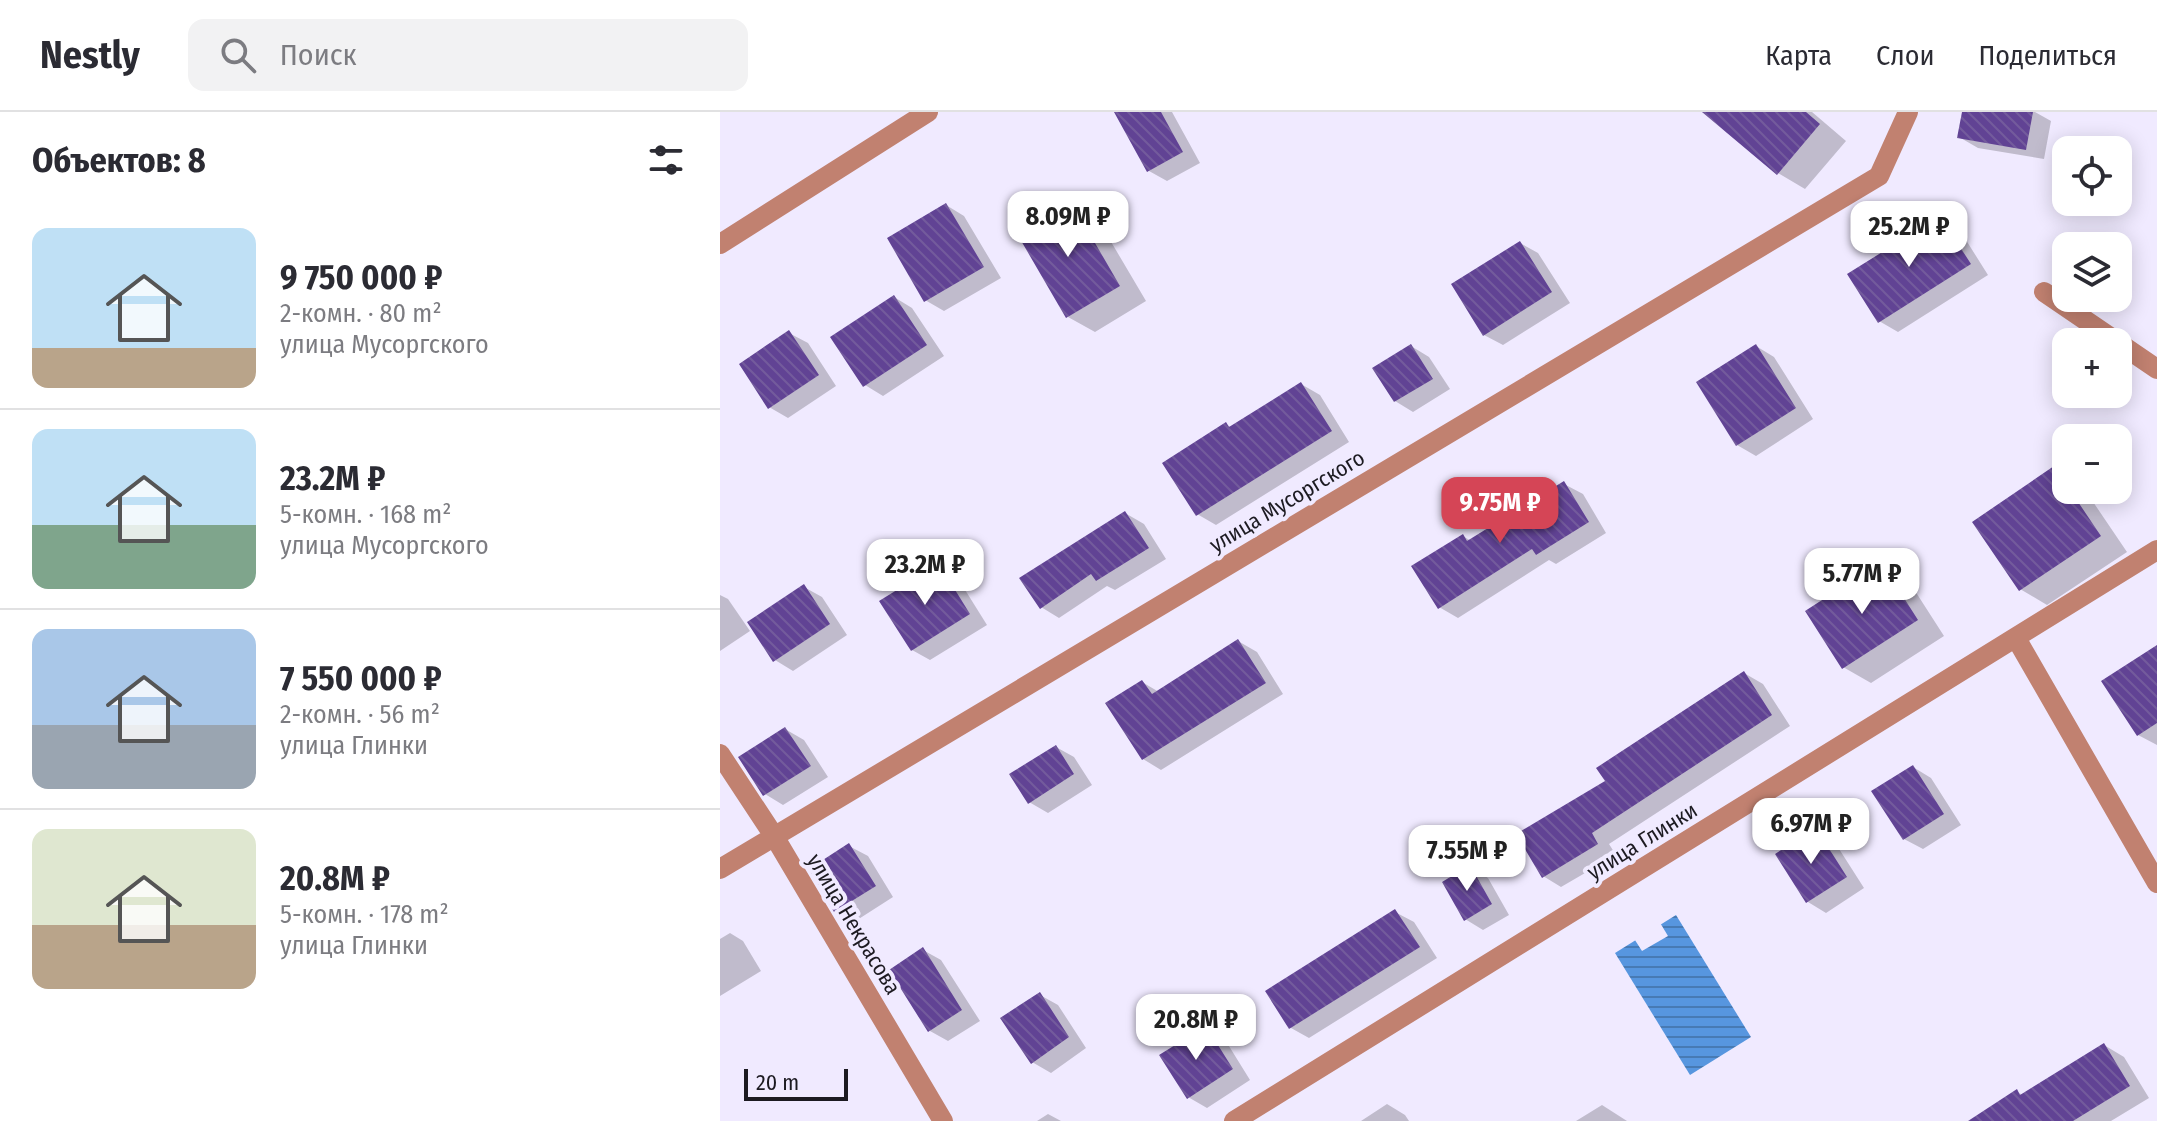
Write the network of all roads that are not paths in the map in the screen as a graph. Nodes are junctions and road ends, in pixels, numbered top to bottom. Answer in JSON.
{"nodes":[{"id":1,"x":928,"y":112,"type":"edge"},
{"id":2,"x":1908,"y":112,"type":"edge"},
{"id":3,"x":720,"y":244,"type":"edge"},
{"id":4,"x":2044,"y":292,"type":"dead end"},
{"id":5,"x":2157,"y":369,"type":"edge"},
{"id":6,"x":2157,"y":550,"type":"edge"},
{"id":7,"x":2016,"y":638,"type":"junction"},
{"id":8,"x":720,"y":754,"type":"edge"},
{"id":9,"x":774,"y":836,"type":"junction"},
{"id":10,"x":720,"y":869,"type":"edge"},
{"id":11,"x":2157,"y":883,"type":"edge"},
{"id":12,"x":943,"y":1121,"type":"edge"},
{"id":13,"x":1234,"y":1121,"type":"edge"}],
"edges":[{"from":1,"to":3,"type":"street"},
{"from":2,"to":9,"type":"street","name":"улица Мусоргского"},
{"from":4,"to":5,"type":"street"},
{"from":6,"to":7,"type":"street","name":"улица Глинки"},
{"from":7,"to":11,"type":"street"},
{"from":7,"to":13,"type":"street","name":"улица Глинки"},
{"from":8,"to":9,"type":"street","name":"улица Некрасова"},
{"from":9,"to":10,"type":"street","name":"улица Мусоргского"},
{"from":9,"to":12,"type":"street","name":"улица Некрасова"}]}
